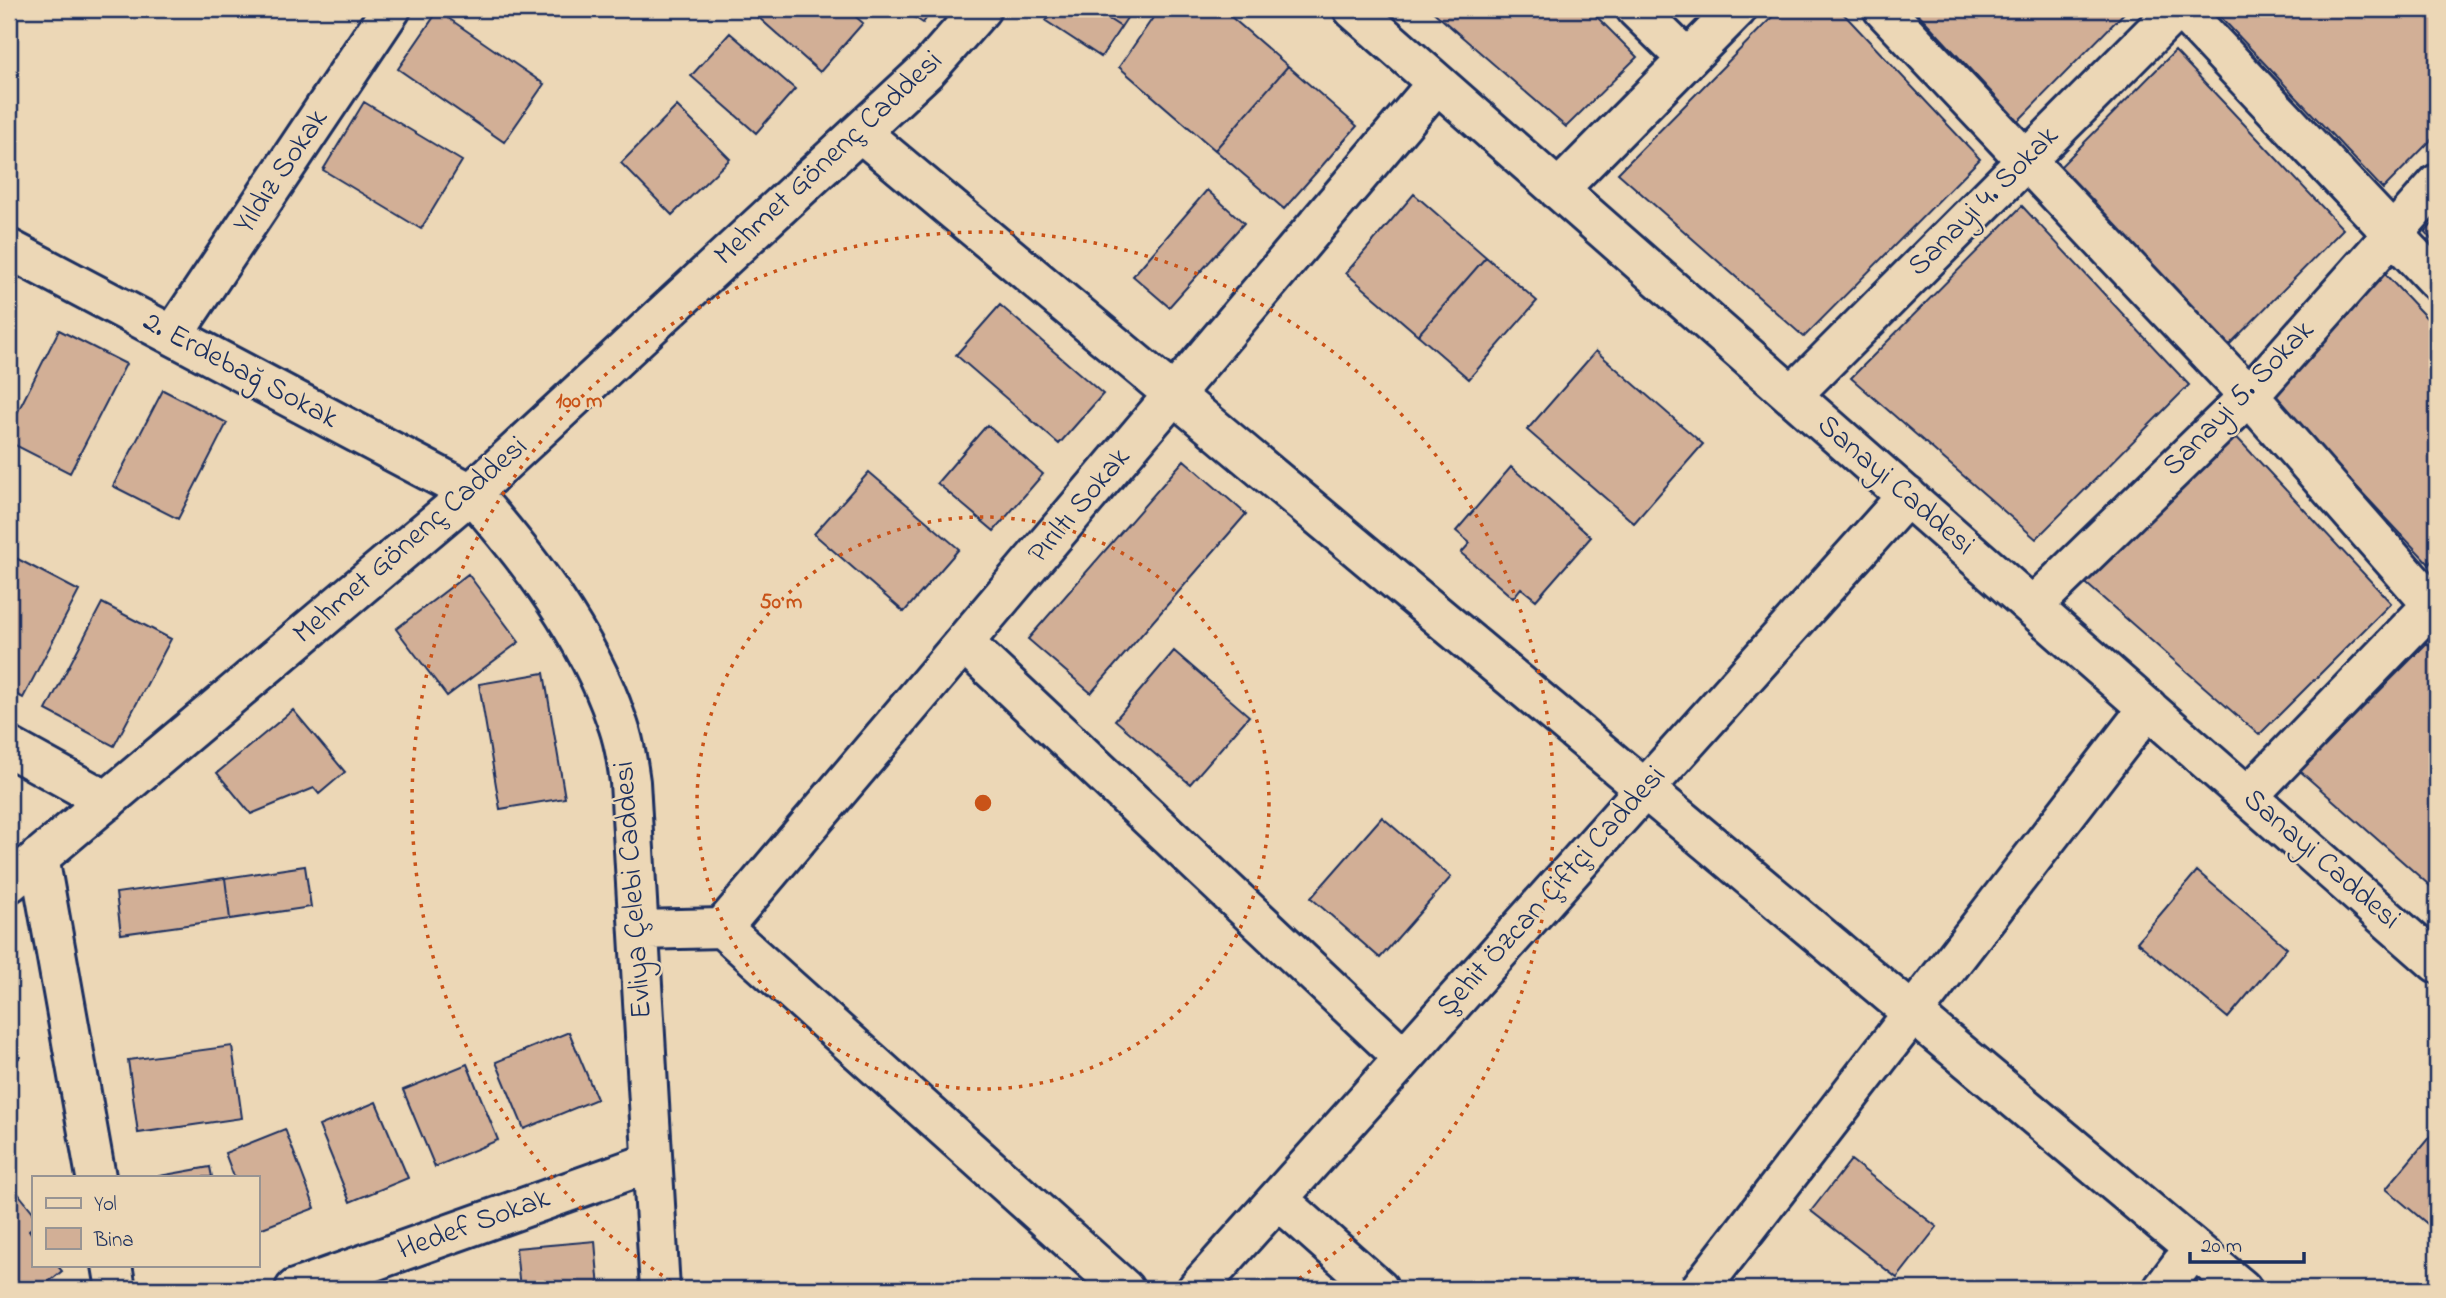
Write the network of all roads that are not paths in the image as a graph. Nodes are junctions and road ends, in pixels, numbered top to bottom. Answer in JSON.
{"nodes":[{"id":1,"x":981,"y":9,"type":"edge"},
{"id":2,"x":1353,"y":9,"type":"edge"},
{"id":3,"x":1636,"y":9,"type":"edge"},
{"id":4,"x":1737,"y":9,"type":"edge"},
{"id":5,"x":1883,"y":9,"type":"edge"},
{"id":6,"x":2179,"y":9,"type":"edge"},
{"id":7,"x":375,"y":13,"type":"edge"},
{"id":8,"x":1687,"y":59,"type":"junction"},
{"id":9,"x":1437,"y":83,"type":"junction"},
{"id":10,"x":860,"y":132,"type":"junction"},
{"id":11,"x":2026,"y":160,"type":"junction"},
{"id":12,"x":2437,"y":184,"type":"edge"},
{"id":13,"x":1558,"y":190,"type":"junction"},
{"id":14,"x":2393,"y":234,"type":"junction"},
{"id":15,"x":9,"y":249,"type":"edge"},
{"id":16,"x":2437,"y":281,"type":"edge"},
{"id":17,"x":173,"y":335,"type":"junction"},
{"id":18,"x":1175,"y":394,"type":"junction"},
{"id":19,"x":1792,"y":395,"type":"junction"},
{"id":20,"x":2249,"y":396,"type":"junction"},
{"id":21,"x":471,"y":493,"type":"junction"},
{"id":22,"x":1907,"y":496,"type":"junction"},
{"id":23,"x":2436,"y":605,"type":"edge"},
{"id":24,"x":2033,"y":606,"type":"junction"},
{"id":25,"x":964,"y":643,"type":"junction"},
{"id":26,"x":2148,"y":708,"type":"junction"},
{"id":27,"x":9,"y":747,"type":"edge"},
{"id":28,"x":1645,"y":788,"type":"junction"},
{"id":29,"x":2248,"y":796,"type":"junction"},
{"id":30,"x":107,"y":801,"type":"junction"},
{"id":31,"x":39,"y":857,"type":"junction"},
{"id":32,"x":9,"y":883,"type":"edge"},
{"id":33,"x":722,"y":928,"type":"junction"},
{"id":34,"x":639,"y":930,"type":"junction"},
{"id":35,"x":2437,"y":963,"type":"edge"},
{"id":36,"x":1913,"y":1014,"type":"junction"},
{"id":37,"x":1404,"y":1058,"type":"junction"},
{"id":38,"x":652,"y":1162,"type":"junction"},
{"id":39,"x":96,"y":1176,"type":"edge"},
{"id":40,"x":1278,"y":1199,"type":"junction"},
{"id":41,"x":2193,"y":1249,"type":"junction"},
{"id":42,"x":112,"y":1266,"type":"edge"},
{"id":43,"x":116,"y":1289,"type":"edge"},
{"id":44,"x":295,"y":1289,"type":"edge"},
{"id":45,"x":660,"y":1289,"type":"edge"},
{"id":46,"x":1124,"y":1289,"type":"edge"},
{"id":47,"x":1198,"y":1289,"type":"edge"},
{"id":48,"x":1379,"y":1289,"type":"edge"},
{"id":49,"x":1700,"y":1289,"type":"edge"},
{"id":50,"x":2163,"y":1289,"type":"edge"},
{"id":51,"x":2242,"y":1289,"type":"edge"}],
"edges":[{"from":1,"to":10,"type":"street","name":"Mehmet Gönenç Caddesi"},
{"from":2,"to":9,"type":"street","name":"Sanayi Caddesi"},
{"from":3,"to":8,"type":"street"},
{"from":4,"to":8,"type":"street"},
{"from":5,"to":11,"type":"street"},
{"from":6,"to":11,"type":"street","name":"Sanayi 4. Sokak"},
{"from":6,"to":14,"type":"street"},
{"from":7,"to":17,"type":"street","name":"Yıldız Sokak"},
{"from":8,"to":13,"type":"street"},
{"from":9,"to":13,"type":"street","name":"Sanayi Caddesi"},
{"from":9,"to":18,"type":"street","name":"Pırıltı Sokak"},
{"from":10,"to":18,"type":"street"},
{"from":10,"to":21,"type":"street","name":"Mehmet Gönenç Caddesi"},
{"from":11,"to":19,"type":"street","name":"Sanayi 4. Sokak"},
{"from":11,"to":20,"type":"street"},
{"from":12,"to":14,"type":"street","name":"Sanayi 5. Sokak"},
{"from":13,"to":19,"type":"street","name":"Sanayi Caddesi"},
{"from":14,"to":16,"type":"street"},
{"from":14,"to":20,"type":"street","name":"Sanayi 5. Sokak"},
{"from":15,"to":17,"type":"street","name":"2. Erdebağ Sokak"},
{"from":17,"to":21,"type":"street","name":"2. Erdebağ Sokak"},
{"from":18,"to":25,"type":"street","name":"Pırıltı Sokak"},
{"from":18,"to":28,"type":"street"},
{"from":19,"to":22,"type":"street","name":"Sanayi Caddesi"},
{"from":20,"to":23,"type":"street"},
{"from":20,"to":24,"type":"street","name":"Sanayi 5. Sokak"},
{"from":21,"to":30,"type":"street","name":"Mehmet Gönenç Caddesi"},
{"from":21,"to":34,"type":"street","name":"Evliya Çelebi Caddesi"},
{"from":22,"to":24,"type":"street","name":"Sanayi Caddesi"},
{"from":22,"to":28,"type":"street","name":"Şehit Özcan Çiftçi Caddesi"},
{"from":23,"to":29,"type":"street"},
{"from":24,"to":26,"type":"street","name":"Sanayi Caddesi"},
{"from":25,"to":33,"type":"street","name":"Pırıltı Sokak"},
{"from":25,"to":37,"type":"street"},
{"from":26,"to":29,"type":"street","name":"Sanayi Caddesi"},
{"from":26,"to":36,"type":"street"},
{"from":27,"to":30,"type":"street"},
{"from":28,"to":36,"type":"street"},
{"from":28,"to":37,"type":"street","name":"Şehit Özcan Çiftçi Caddesi"},
{"from":29,"to":35,"type":"street","name":"Sanayi Caddesi"},
{"from":30,"to":31,"type":"street","name":"Mehmet Gönenç Caddesi"},
{"from":31,"to":32,"type":"street","name":"Mehmet Gönenç Caddesi"},
{"from":31,"to":39,"type":"street"},
{"from":33,"to":34,"type":"street"},
{"from":33,"to":46,"type":"street"},
{"from":34,"to":38,"type":"street","name":"Evliya Çelebi Caddesi"},
{"from":36,"to":41,"type":"street"},
{"from":36,"to":49,"type":"street"},
{"from":37,"to":40,"type":"street","name":"Şehit Özcan Çiftçi Caddesi"},
{"from":38,"to":44,"type":"street","name":"Hedef Sokak"},
{"from":38,"to":45,"type":"street","name":"Evliya Çelebi Caddesi"},
{"from":40,"to":47,"type":"street","name":"Şehit Özcan Çiftçi Caddesi"},
{"from":40,"to":48,"type":"street"},
{"from":41,"to":50,"type":"street"},
{"from":41,"to":51,"type":"street"},
{"from":42,"to":43,"type":"street"}]}
